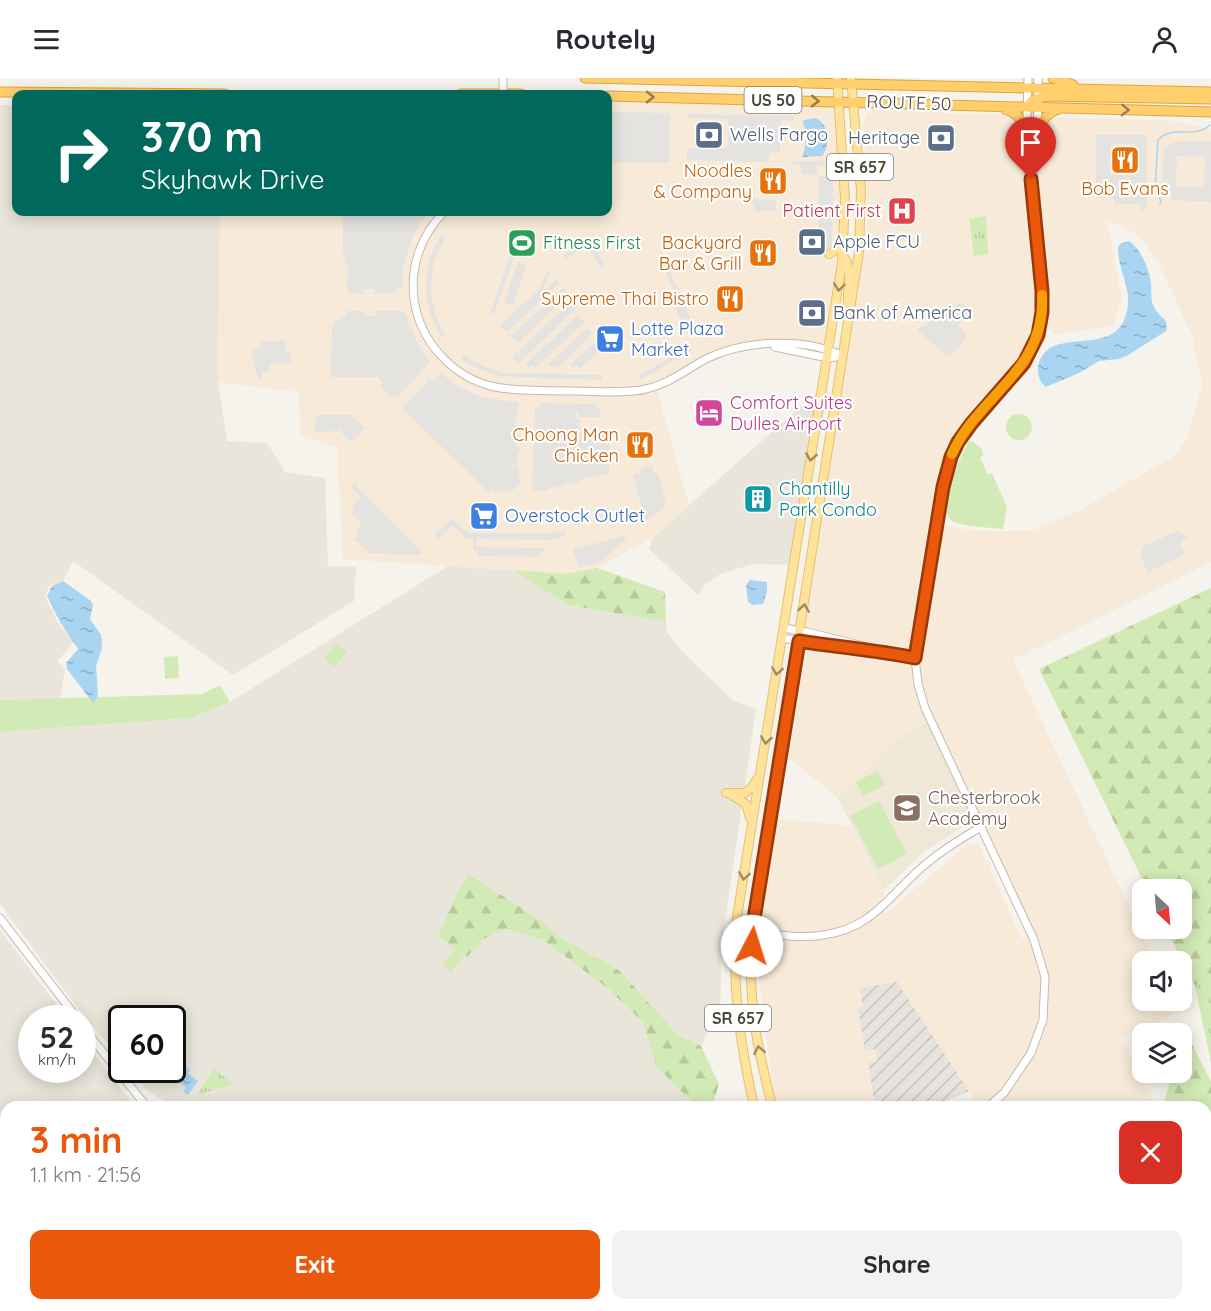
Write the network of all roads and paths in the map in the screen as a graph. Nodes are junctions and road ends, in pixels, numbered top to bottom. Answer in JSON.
{"nodes":[{"id":1,"x":585,"y":78,"type":"edge"},
{"id":2,"x":1053,"y":78,"type":"edge"},
{"id":3,"x":837,"y":80,"type":"edge"},
{"id":4,"x":851,"y":80,"type":"edge"},
{"id":5,"x":1026,"y":81,"type":"edge"},
{"id":6,"x":1038,"y":83,"type":"edge"},
{"id":7,"x":1084,"y":89,"type":"junction"},
{"id":8,"x":1211,"y":92,"type":"edge"},
{"id":9,"x":612,"y":96,"type":"edge"},
{"id":10,"x":1211,"y":99,"type":"edge"},
{"id":11,"x":839,"y":102,"type":"junction"},
{"id":12,"x":853,"y":102,"type":"junction"},
{"id":13,"x":1038,"y":102,"type":"junction"},
{"id":14,"x":991,"y":105,"type":"junction"},
{"id":15,"x":1027,"y":107,"type":"junction"},
{"id":16,"x":1067,"y":108,"type":"junction"},
{"id":17,"x":1211,"y":114,"type":"edge"},
{"id":18,"x":1025,"y":137,"type":"junction"},
{"id":19,"x":1037,"y":137,"type":"junction"},
{"id":20,"x":1031,"y":179,"type":"junction"},
{"id":21,"x":441,"y":216,"type":"edge"},
{"id":22,"x":844,"y":238,"type":"junction"},
{"id":23,"x":829,"y":254,"type":"dead end"},
{"id":24,"x":843,"y":256,"type":"junction"},
{"id":25,"x":850,"y":312,"type":"junction"},
{"id":26,"x":828,"y":354,"type":"junction"},
{"id":27,"x":843,"y":356,"type":"junction"},
{"id":28,"x":784,"y":628,"type":"junction"},
{"id":29,"x":800,"y":631,"type":"junction"},
{"id":30,"x":782,"y":638,"type":"junction"},
{"id":31,"x":799,"y":641,"type":"junction"},
{"id":32,"x":875,"y":650,"type":"junction"},
{"id":33,"x":915,"y":658,"type":"junction"},
{"id":34,"x":761,"y":770,"type":"junction"},
{"id":35,"x":752,"y":824,"type":"junction"},
{"id":36,"x":981,"y":827,"type":"junction"},
{"id":37,"x":0,"y":918,"type":"edge"},
{"id":38,"x":736,"y":928,"type":"junction"},
{"id":39,"x":753,"y":930,"type":"junction"},
{"id":40,"x":67,"y":1005,"type":"edge"},
{"id":41,"x":96,"y":1043,"type":"edge"},
{"id":42,"x":142,"y":1101,"type":"edge"},
{"id":43,"x":753,"y":1101,"type":"edge"},
{"id":44,"x":771,"y":1101,"type":"edge"},
{"id":45,"x":995,"y":1101,"type":"edge"}],
"edges":[{"from":1,"to":3,"type":"highway","name":"ROUTE 50","number":"US 50"},
{"from":2,"to":7,"type":"highway"},
{"from":3,"to":4,"type":"highway","name":"ROUTE 50","number":"US 50"},
{"from":3,"to":11,"type":"main road","number":"SR 657"},
{"from":4,"to":5,"type":"highway","name":"ROUTE 50","number":"US 50"},
{"from":4,"to":12,"type":"main road","number":"SR 657"},
{"from":5,"to":6,"type":"highway"},
{"from":5,"to":15,"type":"street"},
{"from":6,"to":7,"type":"highway"},
{"from":6,"to":13,"type":"street"},
{"from":7,"to":8,"type":"highway"},
{"from":9,"to":11,"type":"highway","name":"ROUTE 50","number":"US 50","one_way":true},
{"from":10,"to":13,"type":"highway"},
{"from":11,"to":12,"type":"highway","name":"ROUTE 50","number":"US 50"},
{"from":11,"to":22,"type":"main road","number":"SR 657"},
{"from":12,"to":14,"type":"highway","name":"ROUTE 50","number":"US 50"},
{"from":12,"to":25,"type":"main road","number":"SR 657"},
{"from":13,"to":15,"type":"highway","name":"ROUTE 50","number":"US 50"},
{"from":13,"to":16,"type":"highway","name":"ROUTE 50","number":"US 50"},
{"from":13,"to":19,"type":"street"},
{"from":14,"to":15,"type":"highway","name":"ROUTE 50","number":"US 50"},
{"from":14,"to":18,"type":"highway"},
{"from":15,"to":18,"type":"street"},
{"from":16,"to":17,"type":"highway","name":"ROUTE 50","number":"US 50","one_way":true},
{"from":16,"to":19,"type":"highway"},
{"from":18,"to":20,"type":"street"},
{"from":19,"to":20,"type":"street"},
{"from":20,"to":33,"type":"street"},
{"from":21,"to":26,"type":"street"},
{"from":22,"to":23,"type":"main road"},
{"from":22,"to":24,"type":"main road","number":"SR 657"},
{"from":24,"to":25,"type":"main road"},
{"from":24,"to":26,"type":"main road","number":"SR 657","one_way":true},
{"from":25,"to":27,"type":"main road","number":"SR 657"},
{"from":26,"to":27,"type":"street"},
{"from":26,"to":28,"type":"main road","number":"SR 657","one_way":true},
{"from":29,"to":27,"type":"main road","number":"SR 657","one_way":true},
{"from":28,"to":29,"type":"street"},
{"from":28,"to":30,"type":"main road","number":"SR 657"},
{"from":29,"to":31,"type":"main road","number":"SR 657"},
{"from":29,"to":32,"type":"street"},
{"from":30,"to":31,"type":"street"},
{"from":30,"to":34,"type":"main road","number":"SR 657","one_way":true},
{"from":31,"to":32,"type":"street"},
{"from":31,"to":39,"type":"main road","number":"SR 657"},
{"from":32,"to":33,"type":"street"},
{"from":33,"to":36,"type":"street"},
{"from":34,"to":35,"type":"main road","number":"SR 657"},
{"from":34,"to":35,"type":"main road"},
{"from":35,"to":38,"type":"main road","number":"SR 657","one_way":true},
{"from":36,"to":39,"type":"street"},
{"from":36,"to":45,"type":"street"},
{"from":37,"to":40,"type":"street"},
{"from":38,"to":39,"type":"street"},
{"from":38,"to":43,"type":"main road","number":"SR 657"},
{"from":44,"to":39,"type":"main road","number":"SR 657","one_way":true},
{"from":41,"to":42,"type":"street"}]}
